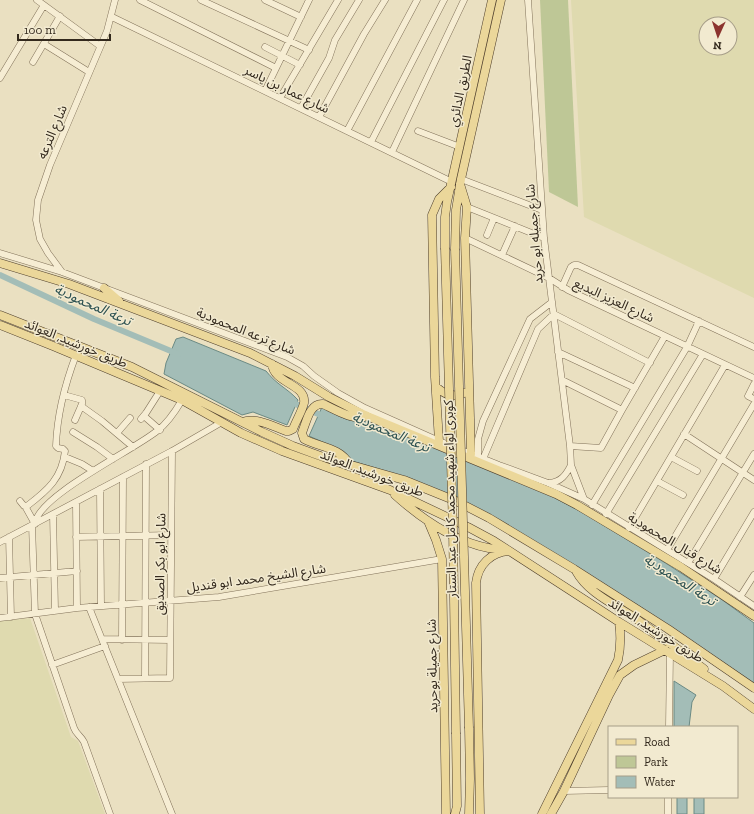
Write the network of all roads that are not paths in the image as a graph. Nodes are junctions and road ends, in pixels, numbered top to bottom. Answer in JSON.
{"nodes":[{"id":1,"x":37,"y":0,"type":"edge"},
{"id":2,"x":115,"y":0,"type":"edge"},
{"id":3,"x":140,"y":0,"type":"edge"},
{"id":4,"x":201,"y":0,"type":"edge"},
{"id":5,"x":265,"y":0,"type":"edge"},
{"id":6,"x":309,"y":0,"type":"edge"},
{"id":7,"x":338,"y":0,"type":"edge"},
{"id":8,"x":359,"y":0,"type":"edge"},
{"id":9,"x":385,"y":0,"type":"edge"},
{"id":10,"x":417,"y":0,"type":"edge"},
{"id":11,"x":444,"y":0,"type":"edge"},
{"id":12,"x":464,"y":0,"type":"edge"},
{"id":13,"x":492,"y":0,"type":"edge"},
{"id":14,"x":501,"y":0,"type":"edge"},
{"id":15,"x":528,"y":0,"type":"edge"},
{"id":16,"x":44,"y":5,"type":"junction"},
{"id":17,"x":60,"y":16,"type":"junction"},
{"id":18,"x":112,"y":17,"type":"junction"},
{"id":19,"x":300,"y":18,"type":"junction"},
{"id":20,"x":289,"y":41,"type":"junction"},
{"id":21,"x":44,"y":44,"type":"junction"},
{"id":22,"x":100,"y":46,"type":"junction"},
{"id":23,"x":265,"y":47,"type":"dead end"},
{"id":24,"x":308,"y":50,"type":"junction"},
{"id":25,"x":282,"y":56,"type":"junction"},
{"id":26,"x":33,"y":62,"type":"dead end"},
{"id":27,"x":300,"y":65,"type":"junction"},
{"id":28,"x":276,"y":68,"type":"junction"},
{"id":29,"x":89,"y":72,"type":"junction"},
{"id":30,"x":0,"y":78,"type":"edge"},
{"id":31,"x":265,"y":91,"type":"junction"},
{"id":32,"x":280,"y":98,"type":"junction"},
{"id":33,"x":301,"y":108,"type":"junction"},
{"id":34,"x":319,"y":117,"type":"junction"},
{"id":35,"x":347,"y":130,"type":"junction"},
{"id":36,"x":418,"y":131,"type":"dead end"},
{"id":37,"x":371,"y":142,"type":"junction"},
{"id":38,"x":460,"y":147,"type":"junction"},
{"id":39,"x":392,"y":152,"type":"junction"},
{"id":40,"x":456,"y":183,"type":"junction"},
{"id":41,"x":467,"y":207,"type":"junction"},
{"id":42,"x":542,"y":210,"type":"junction"},
{"id":43,"x":494,"y":218,"type":"junction"},
{"id":44,"x":515,"y":226,"type":"junction"},
{"id":45,"x":487,"y":235,"type":"dead end"},
{"id":46,"x":465,"y":238,"type":"junction"},
{"id":47,"x":544,"y":238,"type":"junction"},
{"id":48,"x":0,"y":253,"type":"edge"},
{"id":49,"x":502,"y":255,"type":"junction"},
{"id":50,"x":0,"y":262,"type":"edge"},
{"id":51,"x":62,"y":272,"type":"junction"},
{"id":52,"x":549,"y":278,"type":"junction"},
{"id":53,"x":562,"y":287,"type":"junction"},
{"id":54,"x":104,"y":288,"type":"junction"},
{"id":55,"x":552,"y":302,"type":"junction"},
{"id":56,"x":125,"y":306,"type":"junction"},
{"id":57,"x":554,"y":314,"type":"junction"},
{"id":58,"x":0,"y":315,"type":"edge"},
{"id":59,"x":699,"y":322,"type":"junction"},
{"id":60,"x":0,"y":325,"type":"edge"},
{"id":61,"x":666,"y":336,"type":"junction"},
{"id":62,"x":687,"y":346,"type":"junction"},
{"id":63,"x":754,"y":347,"type":"edge"},
{"id":64,"x":558,"y":352,"type":"junction"},
{"id":65,"x":703,"y":354,"type":"junction"},
{"id":66,"x":76,"y":355,"type":"junction"},
{"id":67,"x":650,"y":363,"type":"junction"},
{"id":68,"x":272,"y":364,"type":"junction"},
{"id":69,"x":725,"y":365,"type":"junction"},
{"id":70,"x":754,"y":378,"type":"edge"},
{"id":71,"x":562,"y":380,"type":"junction"},
{"id":72,"x":754,"y":384,"type":"edge"},
{"id":73,"x":436,"y":387,"type":"junction"},
{"id":74,"x":634,"y":388,"type":"junction"},
{"id":75,"x":469,"y":390,"type":"junction"},
{"id":76,"x":160,"y":391,"type":"junction"},
{"id":77,"x":64,"y":395,"type":"junction"},
{"id":78,"x":752,"y":398,"type":"edge"},
{"id":79,"x":182,"y":400,"type":"junction"},
{"id":80,"x":754,"y":404,"type":"edge"},
{"id":81,"x":81,"y":406,"type":"junction"},
{"id":82,"x":622,"y":410,"type":"junction"},
{"id":83,"x":367,"y":416,"type":"junction"},
{"id":84,"x":130,"y":418,"type":"dead end"},
{"id":85,"x":75,"y":420,"type":"dead end"},
{"id":86,"x":222,"y":422,"type":"junction"},
{"id":87,"x":242,"y":422,"type":"junction"},
{"id":88,"x":160,"y":430,"type":"junction"},
{"id":89,"x":73,"y":432,"type":"dead end"},
{"id":90,"x":117,"y":433,"type":"junction"},
{"id":91,"x":684,"y":434,"type":"junction"},
{"id":92,"x":439,"y":441,"type":"junction"},
{"id":93,"x":570,"y":446,"type":"junction"},
{"id":94,"x":133,"y":447,"type":"junction"},
{"id":95,"x":172,"y":450,"type":"junction"},
{"id":96,"x":754,"y":454,"type":"edge"},
{"id":97,"x":64,"y":457,"type":"junction"},
{"id":98,"x":477,"y":457,"type":"junction"},
{"id":99,"x":671,"y":457,"type":"junction"},
{"id":100,"x":113,"y":459,"type":"junction"},
{"id":101,"x":722,"y":459,"type":"junction"},
{"id":102,"x":146,"y":464,"type":"junction"},
{"id":103,"x":349,"y":464,"type":"junction"},
{"id":104,"x":571,"y":465,"type":"junction"},
{"id":105,"x":93,"y":471,"type":"junction"},
{"id":106,"x":697,"y":471,"type":"dead end"},
{"id":107,"x":743,"y":472,"type":"junction"},
{"id":108,"x":123,"y":477,"type":"junction"},
{"id":109,"x":754,"y":480,"type":"edge"},
{"id":110,"x":657,"y":481,"type":"junction"},
{"id":111,"x":548,"y":483,"type":"junction"},
{"id":112,"x":100,"y":489,"type":"junction"},
{"id":113,"x":390,"y":490,"type":"junction"},
{"id":114,"x":683,"y":495,"type":"dead end"},
{"id":115,"x":584,"y":499,"type":"junction"},
{"id":116,"x":20,"y":501,"type":"dead end"},
{"id":117,"x":76,"y":502,"type":"junction"},
{"id":118,"x":592,"y":505,"type":"junction"},
{"id":119,"x":25,"y":506,"type":"junction"},
{"id":120,"x":754,"y":512,"type":"edge"},
{"id":121,"x":53,"y":514,"type":"junction"},
{"id":122,"x":606,"y":514,"type":"junction"},
{"id":123,"x":428,"y":521,"type":"junction"},
{"id":124,"x":33,"y":524,"type":"junction"},
{"id":125,"x":629,"y":528,"type":"junction"},
{"id":126,"x":146,"y":535,"type":"junction"},
{"id":127,"x":171,"y":535,"type":"junction"},
{"id":128,"x":100,"y":536,"type":"junction"},
{"id":129,"x":122,"y":536,"type":"junction"},
{"id":130,"x":9,"y":537,"type":"junction"},
{"id":131,"x":76,"y":537,"type":"junction"},
{"id":132,"x":0,"y":542,"type":"edge"},
{"id":133,"x":667,"y":550,"type":"junction"},
{"id":134,"x":509,"y":551,"type":"junction"},
{"id":135,"x":442,"y":559,"type":"junction"},
{"id":136,"x":688,"y":563,"type":"junction"},
{"id":137,"x":574,"y":569,"type":"junction"},
{"id":138,"x":77,"y":571,"type":"junction"},
{"id":139,"x":55,"y":573,"type":"junction"},
{"id":140,"x":33,"y":575,"type":"junction"},
{"id":141,"x":754,"y":575,"type":"edge"},
{"id":142,"x":0,"y":578,"type":"edge"},
{"id":143,"x":10,"y":578,"type":"junction"},
{"id":144,"x":714,"y":579,"type":"junction"},
{"id":145,"x":740,"y":597,"type":"junction"},
{"id":146,"x":171,"y":600,"type":"junction"},
{"id":147,"x":145,"y":602,"type":"junction"},
{"id":148,"x":122,"y":604,"type":"junction"},
{"id":149,"x":101,"y":606,"type":"junction"},
{"id":150,"x":754,"y":606,"type":"edge"},
{"id":151,"x":89,"y":607,"type":"junction"},
{"id":152,"x":77,"y":608,"type":"junction"},
{"id":153,"x":55,"y":610,"type":"junction"},
{"id":154,"x":35,"y":614,"type":"junction"},
{"id":155,"x":754,"y":616,"type":"edge"},
{"id":156,"x":11,"y":617,"type":"junction"},
{"id":157,"x":0,"y":618,"type":"edge"},
{"id":158,"x":618,"y":622,"type":"junction"},
{"id":159,"x":102,"y":639,"type":"junction"},
{"id":160,"x":122,"y":640,"type":"junction"},
{"id":161,"x":145,"y":640,"type":"junction"},
{"id":162,"x":170,"y":640,"type":"junction"},
{"id":163,"x":105,"y":646,"type":"junction"},
{"id":164,"x":667,"y":652,"type":"junction"},
{"id":165,"x":52,"y":665,"type":"junction"},
{"id":166,"x":616,"y":673,"type":"junction"},
{"id":167,"x":145,"y":678,"type":"junction"},
{"id":168,"x":118,"y":679,"type":"junction"},
{"id":169,"x":723,"y":686,"type":"junction"},
{"id":170,"x":754,"y":688,"type":"edge"},
{"id":171,"x":754,"y":709,"type":"edge"},
{"id":172,"x":668,"y":726,"type":"edge"},
{"id":173,"x":608,"y":790,"type":"edge"},
{"id":174,"x":564,"y":791,"type":"junction"},
{"id":175,"x":668,"y":798,"type":"edge"},
{"id":176,"x":110,"y":814,"type":"edge"},
{"id":177,"x":172,"y":814,"type":"edge"},
{"id":178,"x":446,"y":814,"type":"edge"},
{"id":179,"x":455,"y":814,"type":"edge"},
{"id":180,"x":469,"y":814,"type":"edge"},
{"id":181,"x":480,"y":814,"type":"edge"},
{"id":182,"x":542,"y":814,"type":"edge"},
{"id":183,"x":551,"y":814,"type":"edge"},
{"id":184,"x":668,"y":814,"type":"edge"}],
"edges":[{"from":1,"to":16,"type":"street"},
{"from":2,"to":18,"type":"street","name":"شارع الترعه"},
{"from":3,"to":28,"type":"street"},
{"from":4,"to":20,"type":"street"},
{"from":5,"to":19,"type":"street"},
{"from":6,"to":19,"type":"street"},
{"from":7,"to":24,"type":"street"},
{"from":8,"to":33,"type":"street"},
{"from":9,"to":34,"type":"street"},
{"from":10,"to":35,"type":"street"},
{"from":11,"to":37,"type":"street"},
{"from":12,"to":39,"type":"street"},
{"from":13,"to":38,"type":"main road","name":"الطريق الدائري"},
{"from":14,"to":40,"type":"main road","name":"الطريق الدائري"},
{"from":15,"to":42,"type":"street","name":"شارع جميله ابو حريد"},
{"from":16,"to":17,"type":"street"},
{"from":16,"to":30,"type":"street"},
{"from":17,"to":21,"type":"street"},
{"from":17,"to":22,"type":"street"},
{"from":18,"to":22,"type":"street","name":"شارع الترعه"},
{"from":18,"to":31,"type":"street","name":"شارع عمار بن ياسر"},
{"from":19,"to":20,"type":"street"},
{"from":20,"to":24,"type":"street"},
{"from":20,"to":25,"type":"street"},
{"from":21,"to":26,"type":"street"},
{"from":21,"to":29,"type":"street"},
{"from":22,"to":29,"type":"street","name":"شارع الترعه"},
{"from":23,"to":25,"type":"street"},
{"from":24,"to":27,"type":"street"},
{"from":25,"to":27,"type":"street"},
{"from":25,"to":28,"type":"street"},
{"from":27,"to":32,"type":"street"},
{"from":28,"to":31,"type":"street"},
{"from":29,"to":51,"type":"street","name":"شارع الترعه"},
{"from":31,"to":32,"type":"street","name":"شارع عمار بن ياسر"},
{"from":32,"to":33,"type":"street","name":"شارع عمار بن ياسر"},
{"from":33,"to":34,"type":"street","name":"شارع عمار بن ياسر"},
{"from":34,"to":35,"type":"street","name":"شارع عمار بن ياسر"},
{"from":35,"to":37,"type":"street","name":"شارع عمار بن ياسر"},
{"from":36,"to":38,"type":"street"},
{"from":37,"to":39,"type":"street","name":"شارع عمار بن ياسر"},
{"from":38,"to":40,"type":"main road","name":"الطريق الدائري"},
{"from":39,"to":40,"type":"street","name":"شارع عمار بن ياسر"},
{"from":40,"to":41,"type":"main road"},
{"from":40,"to":42,"type":"street","name":"شارع عمار بن ياسر"},
{"from":40,"to":73,"type":"main road"},
{"from":40,"to":179,"type":"main road","name":"كوبرى لواء شهيد محمد كامل عبد الستار","bridge":true},
{"from":40,"to":180,"type":"main road","name":"كوبرى لواء شهيد محمد كامل عبد الستار","bridge":true},
{"from":41,"to":43,"type":"street"},
{"from":41,"to":46,"type":"main road"},
{"from":42,"to":47,"type":"street","name":"شارع جميله ابو حريد"},
{"from":43,"to":44,"type":"street"},
{"from":43,"to":45,"type":"street"},
{"from":44,"to":47,"type":"street"},
{"from":44,"to":49,"type":"street"},
{"from":46,"to":49,"type":"street","name":"شارع العزيز البديع"},
{"from":46,"to":75,"type":"main road"},
{"from":47,"to":52,"type":"street","name":"شارع جميله ابو حريد"},
{"from":48,"to":51,"type":"street","name":"شارع ترعه المحمودية"},
{"from":49,"to":52,"type":"street","name":"شارع العزيز البديع"},
{"from":50,"to":56,"type":"main road"},
{"from":51,"to":54,"type":"street","name":"شارع ترعه المحمودية"},
{"from":52,"to":53,"type":"street","name":"شارع العزيز البديع"},
{"from":52,"to":55,"type":"street","name":"شارع جميله ابو حريد"},
{"from":53,"to":59,"type":"street"},
{"from":53,"to":61,"type":"street","name":"شارع العزيز البديع"},
{"from":54,"to":56,"type":"main road"},
{"from":54,"to":92,"type":"street","name":"شارع ترعه المحمودية"},
{"from":55,"to":57,"type":"street","name":"شارع جميله ابو حريد"},
{"from":55,"to":98,"type":"street"},
{"from":56,"to":68,"type":"main road"},
{"from":57,"to":64,"type":"street","name":"شارع جميله ابو حريد"},
{"from":57,"to":67,"type":"street"},
{"from":57,"to":98,"type":"street"},
{"from":58,"to":87,"type":"main road","name":"طريق خورشيد, العوائد"},
{"from":59,"to":62,"type":"street"},
{"from":59,"to":63,"type":"street"},
{"from":60,"to":66,"type":"main road","name":"طريق خورشيد, العوائد"},
{"from":61,"to":62,"type":"street","name":"شارع العزيز البديع"},
{"from":61,"to":67,"type":"street"},
{"from":62,"to":65,"type":"street","name":"شارع العزيز البديع"},
{"from":62,"to":118,"type":"street"},
{"from":64,"to":71,"type":"street","name":"شارع جميله ابو حريد"},
{"from":64,"to":74,"type":"street"},
{"from":65,"to":69,"type":"street","name":"شارع العزيز البديع"},
{"from":65,"to":122,"type":"street"},
{"from":66,"to":76,"type":"main road","name":"طريق خورشيد, العوائد"},
{"from":66,"to":77,"type":"street"},
{"from":67,"to":74,"type":"street"},
{"from":68,"to":83,"type":"main road"},
{"from":68,"to":87,"type":"main road"},
{"from":69,"to":70,"type":"street","name":"شارع العزيز البديع"},
{"from":69,"to":91,"type":"street"},
{"from":71,"to":82,"type":"street"},
{"from":71,"to":93,"type":"street","name":"شارع جميله ابو حريد"},
{"from":72,"to":78,"type":"street"},
{"from":73,"to":75,"type":"main road"},
{"from":73,"to":92,"type":"main road"},
{"from":74,"to":82,"type":"street"},
{"from":75,"to":98,"type":"main road"},
{"from":76,"to":79,"type":"main road","name":"طريق خورشيد, العوائد"},
{"from":76,"to":88,"type":"street"},
{"from":77,"to":81,"type":"street"},
{"from":77,"to":97,"type":"street"},
{"from":79,"to":86,"type":"main road","name":"طريق خورشيد, العوائد"},
{"from":79,"to":88,"type":"street"},
{"from":80,"to":101,"type":"street"},
{"from":81,"to":85,"type":"street"},
{"from":81,"to":90,"type":"street"},
{"from":82,"to":93,"type":"street"},
{"from":83,"to":103,"type":"main road"},
{"from":83,"to":155,"type":"main road"},
{"from":84,"to":90,"type":"street"},
{"from":86,"to":95,"type":"street"},
{"from":86,"to":113,"type":"main road","name":"طريق خورشيد, العوائد"},
{"from":87,"to":103,"type":"main road","name":"طريق خورشيد, العوائد"},
{"from":88,"to":94,"type":"street"},
{"from":89,"to":100,"type":"street"},
{"from":90,"to":94,"type":"street"},
{"from":91,"to":99,"type":"street"},
{"from":91,"to":101,"type":"street"},
{"from":92,"to":98,"type":"street","name":"شارع ترعه المحمودية"},
{"from":93,"to":104,"type":"street","name":"شارع جميله ابو حريد"},
{"from":94,"to":100,"type":"street"},
{"from":95,"to":102,"type":"street"},
{"from":95,"to":127,"type":"street","name":"شارع ابو بكر الصديق"},
{"from":96,"to":107,"type":"street"},
{"from":97,"to":105,"type":"street"},
{"from":97,"to":119,"type":"street"},
{"from":98,"to":111,"type":"street","name":"شارع ترعه المحمودية"},
{"from":99,"to":106,"type":"street"},
{"from":99,"to":110,"type":"street"},
{"from":100,"to":105,"type":"street"},
{"from":101,"to":107,"type":"street"},
{"from":101,"to":133,"type":"street"},
{"from":102,"to":108,"type":"street"},
{"from":102,"to":126,"type":"street"},
{"from":103,"to":137,"type":"main road","name":"طريق خورشيد, العوائد"},
{"from":104,"to":111,"type":"street"},
{"from":104,"to":115,"type":"street","name":"شارع جميله ابو حريد"},
{"from":105,"to":124,"type":"street"},
{"from":107,"to":109,"type":"street"},
{"from":107,"to":136,"type":"street"},
{"from":108,"to":112,"type":"street"},
{"from":108,"to":129,"type":"street"},
{"from":110,"to":114,"type":"street"},
{"from":110,"to":125,"type":"street"},
{"from":111,"to":115,"type":"street","name":"شارع ترعه المحمودية"},
{"from":112,"to":117,"type":"street"},
{"from":112,"to":128,"type":"street"},
{"from":113,"to":123,"type":"main road"},
{"from":113,"to":134,"type":"main road","name":"طريق خورشيد, العوائد"},
{"from":115,"to":118,"type":"street","name":"شارع قنال المحمودية"},
{"from":116,"to":119,"type":"street"},
{"from":117,"to":121,"type":"street"},
{"from":117,"to":131,"type":"street"},
{"from":118,"to":122,"type":"street","name":"شارع قنال المحمودية"},
{"from":119,"to":124,"type":"street"},
{"from":120,"to":144,"type":"street"},
{"from":121,"to":124,"type":"street"},
{"from":121,"to":139,"type":"street"},
{"from":122,"to":125,"type":"street","name":"شارع قنال المحمودية"},
{"from":123,"to":134,"type":"main road"},
{"from":123,"to":135,"type":"main road","name":"شارع جميلة بوحريد"},
{"from":124,"to":130,"type":"street"},
{"from":124,"to":140,"type":"street"},
{"from":125,"to":133,"type":"street","name":"شارع قنال المحمودية"},
{"from":126,"to":127,"type":"street"},
{"from":126,"to":129,"type":"street"},
{"from":126,"to":147,"type":"street"},
{"from":127,"to":146,"type":"street","name":"شارع ابو بكر الصديق"},
{"from":128,"to":129,"type":"street"},
{"from":128,"to":131,"type":"street"},
{"from":128,"to":149,"type":"street"},
{"from":129,"to":148,"type":"street"},
{"from":130,"to":132,"type":"street"},
{"from":130,"to":143,"type":"street"},
{"from":131,"to":138,"type":"street"},
{"from":133,"to":136,"type":"street","name":"شارع قنال المحمودية"},
{"from":134,"to":158,"type":"main road","name":"طريق خورشيد, العوائد"},
{"from":134,"to":181,"type":"main road"},
{"from":135,"to":146,"type":"street","name":"شارع الشيخ محمد ابو قنديل"},
{"from":135,"to":178,"type":"main road","name":"شارع جميلة بوحريد"},
{"from":136,"to":144,"type":"street","name":"شارع قنال المحمودية"},
{"from":137,"to":169,"type":"main road"},
{"from":137,"to":170,"type":"main road","name":"طريق خورشيد, العوائد"},
{"from":138,"to":139,"type":"street"},
{"from":138,"to":152,"type":"street"},
{"from":139,"to":140,"type":"street"},
{"from":139,"to":153,"type":"street"},
{"from":140,"to":143,"type":"street"},
{"from":140,"to":154,"type":"street"},
{"from":141,"to":145,"type":"street"},
{"from":142,"to":143,"type":"street"},
{"from":143,"to":156,"type":"street"},
{"from":144,"to":145,"type":"street","name":"شارع قنال المحمودية"},
{"from":145,"to":150,"type":"street","name":"شارع قنال المحمودية"},
{"from":146,"to":147,"type":"street","name":"شارع الشيخ محمد ابو قنديل"},
{"from":146,"to":162,"type":"street","name":"شارع ابو بكر الصديق"},
{"from":147,"to":148,"type":"street","name":"شارع الشيخ محمد ابو قنديل"},
{"from":147,"to":161,"type":"street"},
{"from":148,"to":149,"type":"street","name":"شارع الشيخ محمد ابو قنديل"},
{"from":148,"to":160,"type":"street"},
{"from":149,"to":151,"type":"street","name":"شارع الشيخ محمد ابو قنديل"},
{"from":151,"to":152,"type":"street","name":"شارع الشيخ محمد ابو قنديل"},
{"from":151,"to":159,"type":"street"},
{"from":152,"to":153,"type":"street","name":"شارع الشيخ محمد ابو قنديل"},
{"from":153,"to":154,"type":"street","name":"شارع الشيخ محمد ابو قنديل"},
{"from":154,"to":156,"type":"street","name":"شارع الشيخ محمد ابو قنديل"},
{"from":154,"to":165,"type":"street"},
{"from":156,"to":157,"type":"street","name":"شارع الشيخ محمد ابو قنديل"},
{"from":158,"to":164,"type":"main road","name":"طريق خورشيد, العوائد"},
{"from":158,"to":166,"type":"main road"},
{"from":159,"to":160,"type":"street"},
{"from":159,"to":163,"type":"street"},
{"from":160,"to":161,"type":"street"},
{"from":161,"to":162,"type":"street"},
{"from":161,"to":167,"type":"street"},
{"from":162,"to":167,"type":"street","name":"شارع ابو بكر الصديق"},
{"from":163,"to":165,"type":"street"},
{"from":163,"to":168,"type":"street"},
{"from":164,"to":166,"type":"main road"},
{"from":164,"to":169,"type":"main road","name":"طريق خورشيد, العوائد"},
{"from":164,"to":172,"type":"street"},
{"from":165,"to":176,"type":"street"},
{"from":166,"to":174,"type":"main road"},
{"from":166,"to":182,"type":"main road"},
{"from":167,"to":168,"type":"street"},
{"from":168,"to":177,"type":"street"},
{"from":169,"to":171,"type":"main road","name":"طريق خورشيد, العوائد"},
{"from":173,"to":174,"type":"street"},
{"from":174,"to":183,"type":"main road"},
{"from":175,"to":184,"type":"street"}]}
